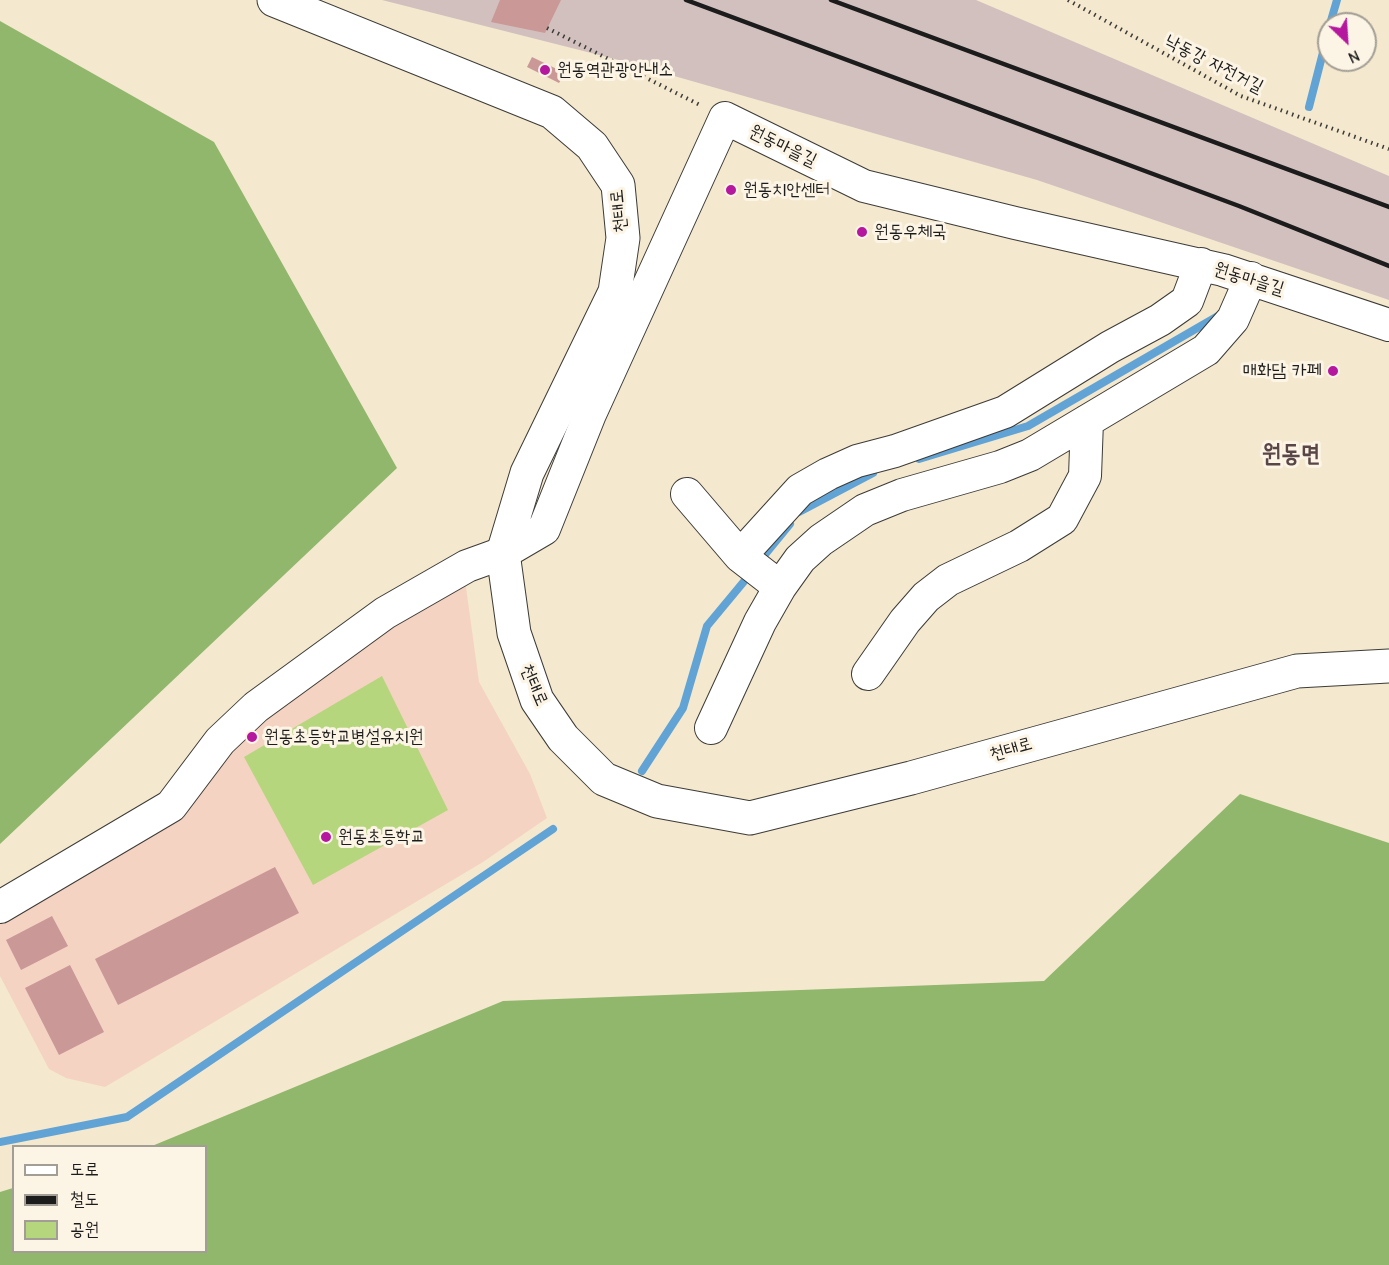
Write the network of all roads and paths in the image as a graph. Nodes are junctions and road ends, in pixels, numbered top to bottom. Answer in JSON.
{"nodes":[{"id":1,"x":274,"y":0,"type":"edge"},
{"id":2,"x":1068,"y":0,"type":"edge"},
{"id":3,"x":547,"y":28,"type":"dead end"},
{"id":4,"x":725,"y":118,"type":"junction"},
{"id":5,"x":1389,"y":149,"type":"edge"},
{"id":6,"x":1201,"y":264,"type":"junction"},
{"id":7,"x":1251,"y":278,"type":"junction"},
{"id":8,"x":1389,"y":325,"type":"edge"},
{"id":9,"x":1087,"y":421,"type":"junction"},
{"id":10,"x":687,"y":494,"type":"dead end"},
{"id":11,"x":503,"y":553,"type":"junction"},
{"id":12,"x":741,"y":557,"type":"junction"},
{"id":13,"x":774,"y":582,"type":"junction"},
{"id":14,"x":1389,"y":666,"type":"edge"},
{"id":15,"x":868,"y":674,"type":"dead end"},
{"id":16,"x":711,"y":728,"type":"dead end"},
{"id":17,"x":0,"y":907,"type":"edge"}],
"edges":[{"from":1,"to":11,"type":"main road","name":"천태로"},
{"from":2,"to":5,"type":"path","name":"낙동강 자전거길"},
{"from":3,"to":4,"type":"path"},
{"from":4,"to":6,"type":"street","name":"원동마을길"},
{"from":4,"to":11,"type":"street"},
{"from":6,"to":7,"type":"street","name":"원동마을길"},
{"from":6,"to":12,"type":"street"},
{"from":7,"to":8,"type":"street","name":"원동마을길"},
{"from":7,"to":9,"type":"street"},
{"from":9,"to":13,"type":"street"},
{"from":9,"to":15,"type":"street"},
{"from":10,"to":12,"type":"street"},
{"from":11,"to":14,"type":"main road","name":"천태로"},
{"from":11,"to":17,"type":"street"},
{"from":12,"to":13,"type":"street"},
{"from":13,"to":16,"type":"street"}]}
